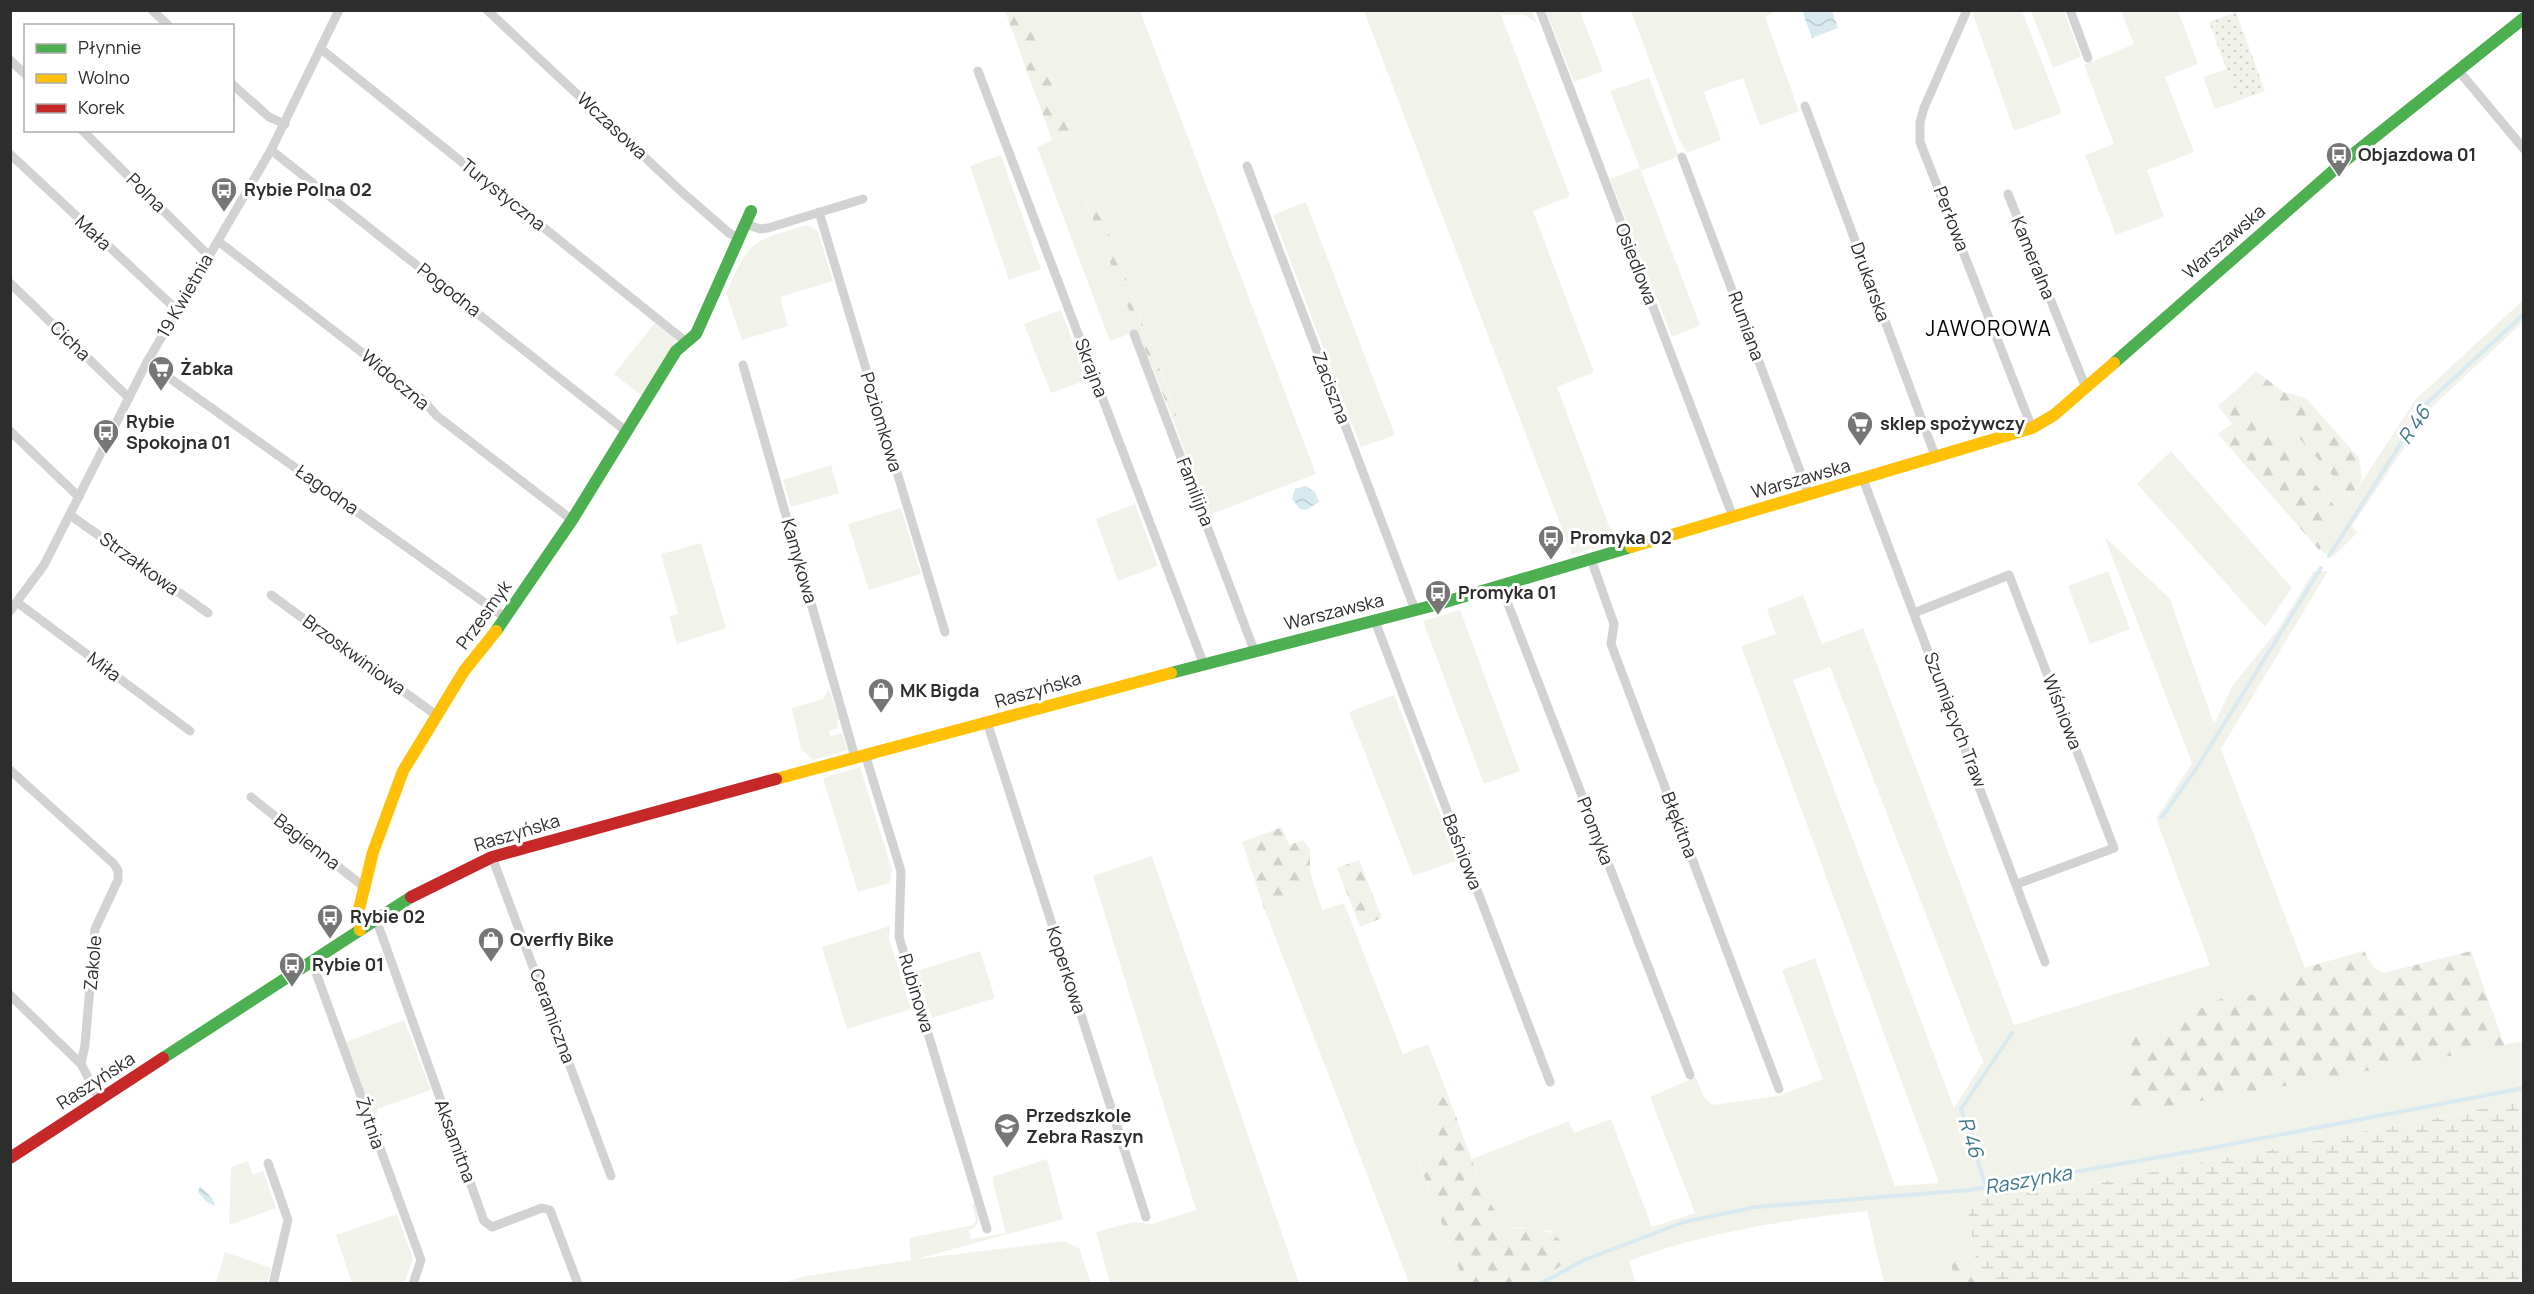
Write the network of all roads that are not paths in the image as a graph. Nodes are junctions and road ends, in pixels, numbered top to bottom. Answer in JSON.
{"nodes":[{"id":1,"x":152,"y":10,"type":"edge"},
{"id":2,"x":339,"y":10,"type":"edge"},
{"id":3,"x":487,"y":10,"type":"edge"},
{"id":4,"x":1540,"y":10,"type":"edge"},
{"id":5,"x":1967,"y":10,"type":"edge"},
{"id":6,"x":2070,"y":10,"type":"edge"},
{"id":7,"x":2523,"y":18,"type":"edge"},
{"id":8,"x":167,"y":24,"type":"edge"},
{"id":9,"x":321,"y":49,"type":"junction"},
{"id":10,"x":2088,"y":58,"type":"dead end"},
{"id":11,"x":10,"y":60,"type":"edge"},
{"id":12,"x":2458,"y":70,"type":"junction"},
{"id":13,"x":978,"y":71,"type":"dead end"},
{"id":14,"x":24,"y":73,"type":"edge"},
{"id":15,"x":234,"y":86,"type":"edge"},
{"id":16,"x":1805,"y":106,"type":"dead end"},
{"id":17,"x":285,"y":124,"type":"junction"},
{"id":18,"x":84,"y":132,"type":"edge"},
{"id":19,"x":2523,"y":149,"type":"edge"},
{"id":20,"x":271,"y":150,"type":"junction"},
{"id":21,"x":10,"y":154,"type":"edge"},
{"id":22,"x":1682,"y":157,"type":"dead end"},
{"id":23,"x":1247,"y":166,"type":"dead end"},
{"id":24,"x":2008,"y":194,"type":"dead end"},
{"id":25,"x":863,"y":199,"type":"dead end"},
{"id":26,"x":751,"y":211,"type":"dead end"},
{"id":27,"x":819,"y":212,"type":"junction"},
{"id":28,"x":746,"y":224,"type":"junction"},
{"id":29,"x":740,"y":239,"type":"junction"},
{"id":30,"x":218,"y":241,"type":"junction"},
{"id":31,"x":209,"y":256,"type":"junction"},
{"id":32,"x":10,"y":283,"type":"edge"},
{"id":33,"x":177,"y":310,"type":"junction"},
{"id":34,"x":1134,"y":334,"type":"dead end"},
{"id":35,"x":685,"y":341,"type":"junction"},
{"id":36,"x":147,"y":362,"type":"junction"},
{"id":37,"x":743,"y":365,"type":"dead end"},
{"id":38,"x":2086,"y":388,"type":"junction"},
{"id":39,"x":129,"y":398,"type":"junction"},
{"id":40,"x":2032,"y":428,"type":"junction"},
{"id":41,"x":10,"y":431,"type":"edge"},
{"id":42,"x":626,"y":431,"type":"junction"},
{"id":43,"x":1936,"y":458,"type":"junction"},
{"id":44,"x":1863,"y":479,"type":"junction"},
{"id":45,"x":1809,"y":495,"type":"junction"},
{"id":46,"x":79,"y":497,"type":"junction"},
{"id":47,"x":70,"y":515,"type":"junction"},
{"id":48,"x":1733,"y":517,"type":"junction"},
{"id":49,"x":572,"y":520,"type":"junction"},
{"id":50,"x":1591,"y":559,"type":"junction"},
{"id":51,"x":1501,"y":586,"type":"junction"},
{"id":52,"x":271,"y":595,"type":"dead end"},
{"id":53,"x":18,"y":603,"type":"junction"},
{"id":54,"x":1415,"y":610,"type":"junction"},
{"id":55,"x":10,"y":611,"type":"edge"},
{"id":56,"x":1914,"y":613,"type":"junction"},
{"id":57,"x":208,"y":614,"type":"dead end"},
{"id":58,"x":506,"y":618,"type":"junction"},
{"id":59,"x":1375,"y":621,"type":"junction"},
{"id":60,"x":945,"y":632,"type":"dead end"},
{"id":61,"x":1254,"y":650,"type":"junction"},
{"id":62,"x":1204,"y":664,"type":"junction"},
{"id":63,"x":1100,"y":691,"type":"joint"},
{"id":64,"x":436,"y":715,"type":"junction"},
{"id":65,"x":987,"y":722,"type":"junction"},
{"id":66,"x":190,"y":731,"type":"dead end"},
{"id":67,"x":860,"y":755,"type":"junction"},
{"id":68,"x":10,"y":770,"type":"edge"},
{"id":69,"x":250,"y":797,"type":"dead end"},
{"id":70,"x":492,"y":857,"type":"junction"},
{"id":71,"x":2017,"y":884,"type":"junction"},
{"id":72,"x":364,"y":887,"type":"junction"},
{"id":73,"x":376,"y":919,"type":"junction"},
{"id":74,"x":360,"y":930,"type":"junction"},
{"id":75,"x":312,"y":962,"type":"junction"},
{"id":76,"x":2045,"y":962,"type":"dead end"},
{"id":77,"x":10,"y":995,"type":"edge"},
{"id":78,"x":81,"y":1064,"type":"junction"},
{"id":79,"x":1690,"y":1075,"type":"dead end"},
{"id":80,"x":1550,"y":1082,"type":"dead end"},
{"id":81,"x":1779,"y":1089,"type":"dead end"},
{"id":82,"x":100,"y":1100,"type":"junction"},
{"id":83,"x":10,"y":1158,"type":"edge"},
{"id":84,"x":268,"y":1163,"type":"dead end"},
{"id":85,"x":611,"y":1176,"type":"dead end"},
{"id":86,"x":1146,"y":1217,"type":"dead end"},
{"id":87,"x":987,"y":1229,"type":"dead end"},
{"id":88,"x":273,"y":1284,"type":"edge"},
{"id":89,"x":413,"y":1284,"type":"edge"},
{"id":90,"x":578,"y":1284,"type":"edge"}],
"edges":[{"from":1,"to":8,"type":"street"},
{"from":2,"to":9,"type":"street","name":"19 Kwietnia"},
{"from":3,"to":29,"type":"street","name":"Wczasowa"},
{"from":4,"to":48,"type":"street","name":"Osiedlowa"},
{"from":5,"to":40,"type":"street","name":"Perłowa"},
{"from":6,"to":10,"type":"street"},
{"from":7,"to":12,"type":"street","name":"Warszawska"},
{"from":9,"to":17,"type":"street","name":"19 Kwietnia"},
{"from":9,"to":35,"type":"street","name":"Turystyczna"},
{"from":11,"to":14,"type":"street"},
{"from":12,"to":19,"type":"street"},
{"from":12,"to":38,"type":"street","name":"Warszawska"},
{"from":13,"to":62,"type":"street","name":"Skrajna"},
{"from":15,"to":17,"type":"street"},
{"from":16,"to":43,"type":"street","name":"Drukarska"},
{"from":17,"to":20,"type":"street","name":"19 Kwietnia"},
{"from":18,"to":31,"type":"street","name":"Polna"},
{"from":20,"to":30,"type":"street","name":"19 Kwietnia"},
{"from":20,"to":42,"type":"street","name":"Pogodna"},
{"from":21,"to":33,"type":"street","name":"Mała"},
{"from":22,"to":45,"type":"street","name":"Rumiana"},
{"from":23,"to":54,"type":"street","name":"Zaciszna"},
{"from":24,"to":38,"type":"street","name":"Kameralna"},
{"from":25,"to":27,"type":"street"},
{"from":26,"to":28,"type":"street","name":"Przesmyk"},
{"from":27,"to":28,"type":"street"},
{"from":27,"to":60,"type":"street","name":"Poziomkowa"},
{"from":28,"to":29,"type":"street","name":"Przesmyk"},
{"from":29,"to":35,"type":"street","name":"Przesmyk"},
{"from":30,"to":31,"type":"street","name":"19 Kwietnia"},
{"from":30,"to":49,"type":"street","name":"Widoczna"},
{"from":31,"to":33,"type":"street","name":"19 Kwietnia"},
{"from":32,"to":39,"type":"street","name":"Cicha"},
{"from":33,"to":36,"type":"street","name":"19 Kwietnia"},
{"from":34,"to":61,"type":"street","name":"Familijna"},
{"from":35,"to":42,"type":"street","name":"Przesmyk"},
{"from":36,"to":39,"type":"street","name":"19 Kwietnia"},
{"from":36,"to":58,"type":"street","name":"Łagodna"},
{"from":37,"to":67,"type":"street","name":"Kamykowa"},
{"from":38,"to":40,"type":"street","name":"Warszawska"},
{"from":39,"to":46,"type":"street","name":"19 Kwietnia"},
{"from":40,"to":43,"type":"street","name":"Warszawska"},
{"from":41,"to":46,"type":"street"},
{"from":42,"to":49,"type":"street","name":"Przesmyk"},
{"from":43,"to":44,"type":"street","name":"Warszawska"},
{"from":44,"to":45,"type":"street","name":"Warszawska"},
{"from":44,"to":56,"type":"street","name":"Szumiących Traw"},
{"from":45,"to":48,"type":"street","name":"Warszawska"},
{"from":46,"to":47,"type":"street","name":"19 Kwietnia"},
{"from":47,"to":53,"type":"street","name":"19 Kwietnia"},
{"from":47,"to":57,"type":"street","name":"Strzałkowa"},
{"from":48,"to":50,"type":"street","name":"Warszawska"},
{"from":49,"to":58,"type":"street","name":"Przesmyk"},
{"from":50,"to":51,"type":"street","name":"Warszawska"},
{"from":50,"to":81,"type":"street","name":"Błękitna"},
{"from":51,"to":54,"type":"street","name":"Warszawska"},
{"from":51,"to":79,"type":"street","name":"Promyka"},
{"from":52,"to":64,"type":"street","name":"Brzoskwiniowa"},
{"from":53,"to":55,"type":"street","name":"19 Kwietnia"},
{"from":53,"to":66,"type":"street","name":"Miła"},
{"from":54,"to":59,"type":"street","name":"Warszawska"},
{"from":56,"to":71,"type":"street","name":"Szumiących Traw"},
{"from":56,"to":71,"type":"street","name":"Wiśniowa"},
{"from":58,"to":64,"type":"street","name":"Przesmyk"},
{"from":59,"to":61,"type":"street","name":"Warszawska"},
{"from":59,"to":80,"type":"street","name":"Baśniowa"},
{"from":61,"to":62,"type":"street","name":"Warszawska"},
{"from":62,"to":63,"type":"street","name":"Warszawska"},
{"from":63,"to":65,"type":"street","name":"Raszyńska"},
{"from":64,"to":72,"type":"street","name":"Przesmyk"},
{"from":65,"to":67,"type":"street","name":"Raszyńska"},
{"from":65,"to":86,"type":"street","name":"Koperkowa"},
{"from":67,"to":70,"type":"street","name":"Raszyńska"},
{"from":67,"to":87,"type":"street","name":"Rubinowa"},
{"from":68,"to":78,"type":"street","name":"Zakole"},
{"from":69,"to":72,"type":"street","name":"Bagienna"},
{"from":70,"to":73,"type":"street","name":"Raszyńska"},
{"from":70,"to":85,"type":"street","name":"Ceramiczna"},
{"from":71,"to":76,"type":"street","name":"Szumiących Traw"},
{"from":72,"to":74,"type":"street","name":"Przesmyk"},
{"from":73,"to":74,"type":"street","name":"Raszyńska"},
{"from":73,"to":90,"type":"street","name":"Aksamitna"},
{"from":74,"to":75,"type":"street","name":"Raszyńska"},
{"from":75,"to":82,"type":"street","name":"Raszyńska"},
{"from":75,"to":89,"type":"street","name":"Żytnia"},
{"from":77,"to":78,"type":"street"},
{"from":78,"to":82,"type":"street"},
{"from":82,"to":83,"type":"street","name":"Raszyńska"},
{"from":84,"to":88,"type":"street"}]}
